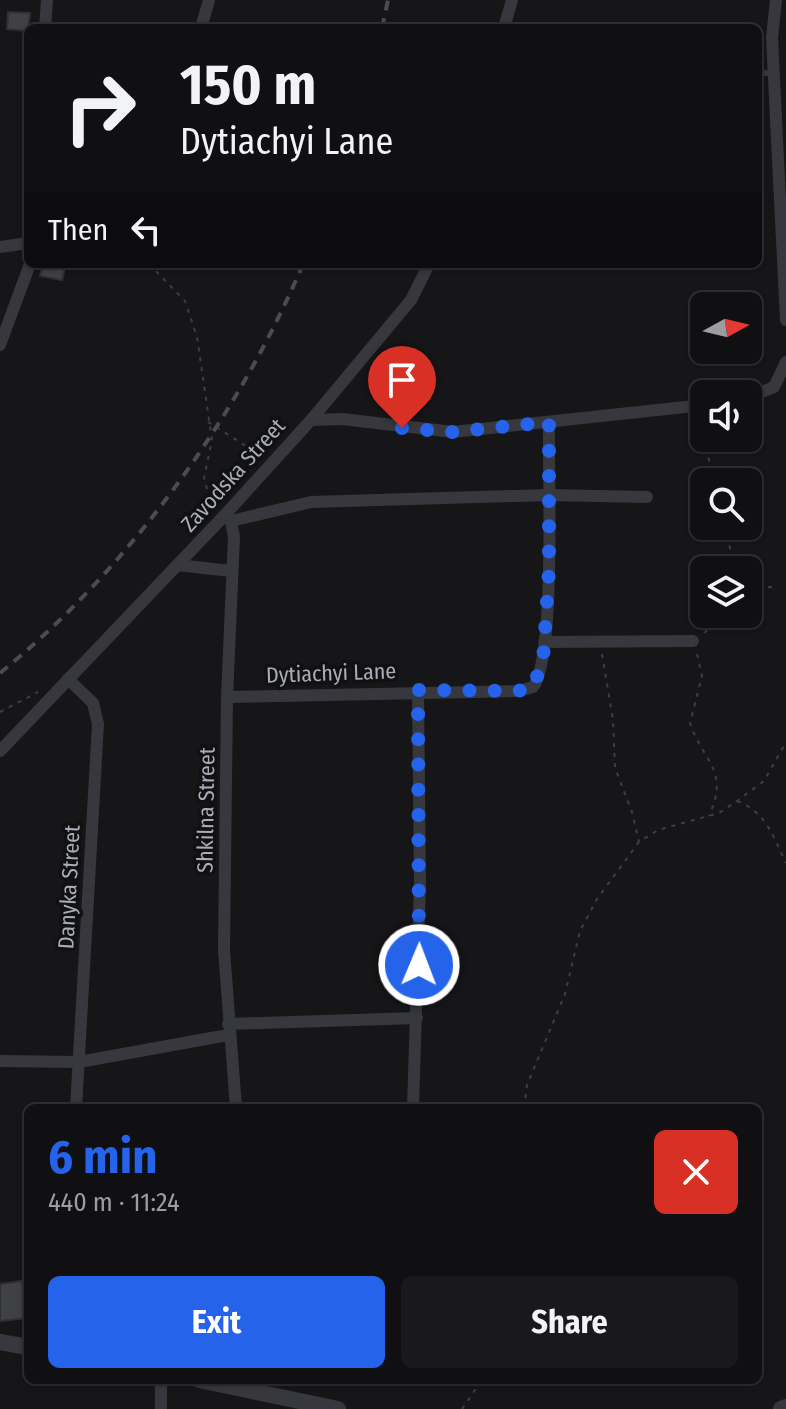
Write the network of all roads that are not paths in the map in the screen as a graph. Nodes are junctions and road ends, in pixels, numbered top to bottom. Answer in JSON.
{"nodes":[{"id":1,"x":47,"y":0,"type":"edge"},
{"id":2,"x":209,"y":0,"type":"edge"},
{"id":3,"x":512,"y":0,"type":"edge"},
{"id":4,"x":776,"y":0,"type":"edge"},
{"id":5,"x":45,"y":24,"type":"edge"},
{"id":6,"x":202,"y":24,"type":"edge"},
{"id":7,"x":505,"y":24,"type":"edge"},
{"id":8,"x":762,"y":73,"type":"edge"},
{"id":9,"x":774,"y":73,"type":"junction"},
{"id":10,"x":24,"y":244,"type":"edge"},
{"id":11,"x":0,"y":247,"type":"edge"},
{"id":12,"x":29,"y":268,"type":"edge"},
{"id":13,"x":427,"y":268,"type":"edge"},
{"id":14,"x":786,"y":320,"type":"edge"},
{"id":15,"x":0,"y":345,"type":"edge"},
{"id":16,"x":786,"y":362,"type":"edge"},
{"id":17,"x":762,"y":392,"type":"edge"},
{"id":18,"x":690,"y":406,"type":"edge"},
{"id":19,"x":311,"y":420,"type":"junction"},
{"id":20,"x":549,"y":422,"type":"junction"},
{"id":21,"x":548,"y":495,"type":"junction"},
{"id":22,"x":647,"y":497,"type":"dead end"},
{"id":23,"x":224,"y":520,"type":"junction"},
{"id":24,"x":177,"y":565,"type":"junction"},
{"id":25,"x":231,"y":571,"type":"junction"},
{"id":26,"x":693,"y":641,"type":"road end"},
{"id":27,"x":544,"y":642,"type":"junction"},
{"id":28,"x":68,"y":679,"type":"junction"},
{"id":29,"x":418,"y":690,"type":"junction"},
{"id":30,"x":227,"y":697,"type":"junction"},
{"id":31,"x":0,"y":751,"type":"edge"},
{"id":32,"x":417,"y":1018,"type":"junction"},
{"id":33,"x":228,"y":1030,"type":"junction"},
{"id":34,"x":0,"y":1061,"type":"edge"},
{"id":35,"x":79,"y":1062,"type":"junction"},
{"id":36,"x":76,"y":1104,"type":"edge"},
{"id":37,"x":236,"y":1104,"type":"edge"},
{"id":38,"x":413,"y":1104,"type":"edge"},
{"id":39,"x":0,"y":1342,"type":"edge"},
{"id":40,"x":24,"y":1346,"type":"edge"},
{"id":41,"x":161,"y":1384,"type":"edge"},
{"id":42,"x":252,"y":1385,"type":"edge"},
{"id":43,"x":161,"y":1409,"type":"edge"},
{"id":44,"x":338,"y":1409,"type":"edge"}],
"edges":[{"from":1,"to":5,"type":"street"},
{"from":2,"to":6,"type":"street"},
{"from":3,"to":7,"type":"street"},
{"from":4,"to":9,"type":"street"},
{"from":8,"to":9,"type":"lane"},
{"from":9,"to":14,"type":"street"},
{"from":10,"to":11,"type":"street"},
{"from":12,"to":15,"type":"street"},
{"from":13,"to":19,"type":"street"},
{"from":16,"to":17,"type":"street"},
{"from":18,"to":20,"type":"street","name":"Zavodska Street"},
{"from":19,"to":20,"type":"street","name":"Zavodska Street"},
{"from":19,"to":23,"type":"street","name":"Zavodska Street"},
{"from":20,"to":21,"type":"street"},
{"from":21,"to":22,"type":"street"},
{"from":21,"to":23,"type":"street"},
{"from":21,"to":27,"type":"street"},
{"from":23,"to":24,"type":"street","name":"Zavodska Street"},
{"from":23,"to":25,"type":"street","name":"Shkilna Street"},
{"from":24,"to":25,"type":"street"},
{"from":24,"to":28,"type":"street","name":"Zavodska Street"},
{"from":25,"to":30,"type":"street","name":"Shkilna Street"},
{"from":26,"to":27,"type":"street"},
{"from":27,"to":29,"type":"street","name":"Dytiachyi Lane"},
{"from":28,"to":31,"type":"street","name":"Zavodska Street"},
{"from":28,"to":35,"type":"street","name":"Danyka Street"},
{"from":29,"to":30,"type":"street","name":"Dytiachyi Lane"},
{"from":29,"to":32,"type":"street"},
{"from":30,"to":33,"type":"street","name":"Shkilna Street"},
{"from":32,"to":33,"type":"street"},
{"from":32,"to":38,"type":"street"},
{"from":33,"to":35,"type":"street"},
{"from":33,"to":37,"type":"street","name":"Shkilna Street"},
{"from":34,"to":35,"type":"street"},
{"from":35,"to":36,"type":"street","name":"Danyka Street"},
{"from":39,"to":40,"type":"street"},
{"from":41,"to":43,"type":"street"},
{"from":42,"to":44,"type":"street"}]}
